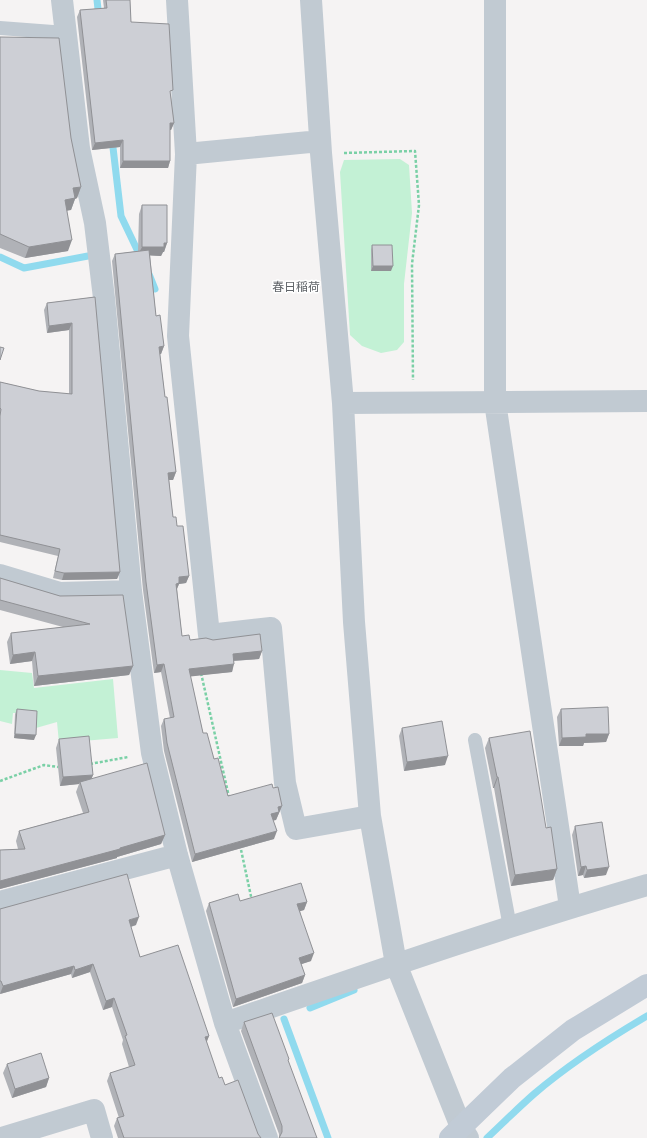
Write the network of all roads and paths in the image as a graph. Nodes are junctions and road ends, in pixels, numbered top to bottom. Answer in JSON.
{"nodes":[{"id":1,"x":62,"y":0,"type":"edge"},
{"id":2,"x":177,"y":0,"type":"edge"},
{"id":3,"x":311,"y":0,"type":"edge"},
{"id":4,"x":495,"y":0,"type":"edge"},
{"id":5,"x":0,"y":28,"type":"edge"},
{"id":6,"x":66,"y":33,"type":"junction"},
{"id":7,"x":321,"y":147,"type":"junction"},
{"id":8,"x":186,"y":154,"type":"junction"},
{"id":9,"x":647,"y":401,"type":"edge"},
{"id":10,"x":495,"y":402,"type":"junction"},
{"id":11,"x":343,"y":403,"type":"junction"},
{"id":12,"x":414,"y":403,"type":"junction"},
{"id":13,"x":0,"y":576,"type":"edge"},
{"id":14,"x":131,"y":591,"type":"junction"},
{"id":15,"x":199,"y":666,"type":"edge"},
{"id":16,"x":475,"y":740,"type":"dead end"},
{"id":17,"x":152,"y":753,"type":"junction"},
{"id":18,"x":88,"y":764,"type":"edge"},
{"id":19,"x":58,"y":767,"type":"dead end"},
{"id":20,"x":0,"y":781,"type":"edge"},
{"id":21,"x":230,"y":805,"type":"edge"},
{"id":22,"x":370,"y":816,"type":"junction"},
{"id":23,"x":239,"y":843,"type":"edge"},
{"id":24,"x":176,"y":855,"type":"junction"},
{"id":25,"x":647,"y":885,"type":"edge"},
{"id":26,"x":0,"y":902,"type":"edge"},
{"id":27,"x":253,"y":905,"type":"edge"},
{"id":28,"x":570,"y":907,"type":"junction"},
{"id":29,"x":510,"y":927,"type":"junction"},
{"id":30,"x":396,"y":964,"type":"junction"},
{"id":31,"x":647,"y":985,"type":"edge"},
{"id":32,"x":225,"y":1022,"type":"junction"},
{"id":33,"x":460,"y":1134,"type":"edge"},
{"id":34,"x":2,"y":1138,"type":"edge"},
{"id":35,"x":102,"y":1138,"type":"edge"},
{"id":36,"x":267,"y":1138,"type":"edge"}],
"edges":[{"from":1,"to":6,"type":"street"},
{"from":2,"to":8,"type":"street"},
{"from":3,"to":7,"type":"street"},
{"from":4,"to":10,"type":"street"},
{"from":5,"to":6,"type":"lane"},
{"from":6,"to":14,"type":"street"},
{"from":7,"to":8,"type":"street"},
{"from":7,"to":11,"type":"street"},
{"from":7,"to":12,"type":"path"},
{"from":8,"to":22,"type":"street"},
{"from":9,"to":10,"type":"street"},
{"from":10,"to":12,"type":"street"},
{"from":10,"to":28,"type":"street"},
{"from":11,"to":12,"type":"street"},
{"from":11,"to":22,"type":"street"},
{"from":13,"to":14,"type":"street"},
{"from":14,"to":17,"type":"street"},
{"from":15,"to":21,"type":"path"},
{"from":16,"to":29,"type":"lane"},
{"from":17,"to":18,"type":"path"},
{"from":17,"to":24,"type":"street"},
{"from":19,"to":20,"type":"path"},
{"from":22,"to":30,"type":"street"},
{"from":23,"to":27,"type":"path"},
{"from":24,"to":26,"type":"street"},
{"from":24,"to":32,"type":"street"},
{"from":25,"to":28,"type":"street"},
{"from":28,"to":29,"type":"street"},
{"from":29,"to":30,"type":"street"},
{"from":30,"to":32,"type":"street"},
{"from":30,"to":33,"type":"street"},
{"from":31,"to":33,"type":"street"},
{"from":32,"to":36,"type":"street"},
{"from":34,"to":35,"type":"street"}]}
